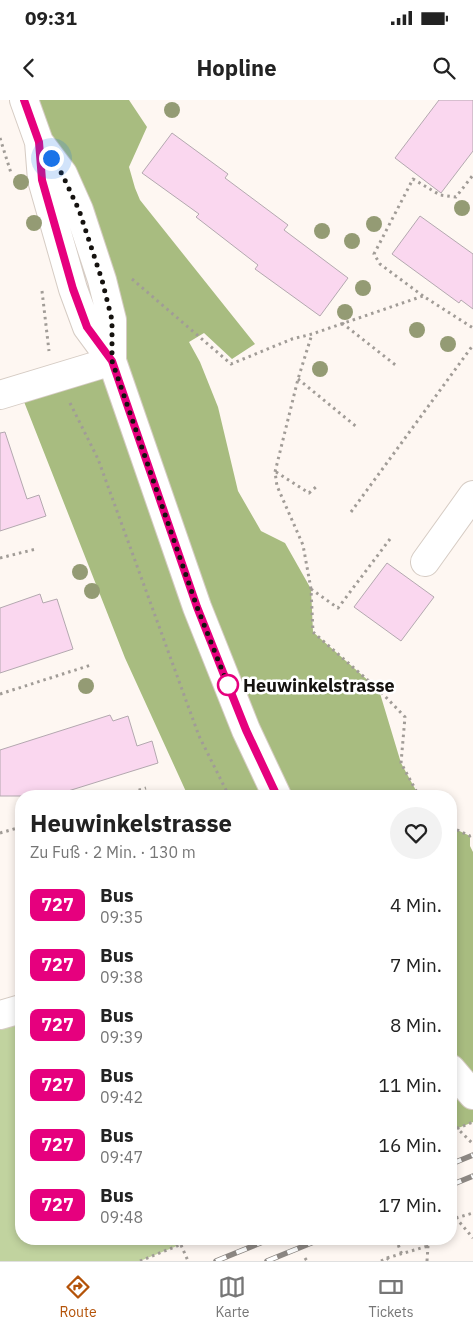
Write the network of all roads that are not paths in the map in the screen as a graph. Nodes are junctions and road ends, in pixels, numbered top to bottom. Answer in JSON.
{"nodes":[{"id":1,"x":24,"y":100,"type":"edge"},
{"id":2,"x":39,"y":142,"type":"junction"},
{"id":3,"x":112,"y":361,"type":"junction"},
{"id":4,"x":0,"y":395,"type":"edge"},
{"id":5,"x":473,"y":495,"type":"edge"},
{"id":6,"x":425,"y":562,"type":"dead end"},
{"id":7,"x":274,"y":790,"type":"edge"},
{"id":8,"x":15,"y":1011,"type":"edge"},
{"id":9,"x":0,"y":1015,"type":"edge"},
{"id":10,"x":457,"y":1076,"type":"edge"},
{"id":11,"x":473,"y":1095,"type":"edge"}],
"edges":[{"from":1,"to":2,"type":"street"},
{"from":2,"to":3,"type":"street"},
{"from":2,"to":3,"type":"street"},
{"from":3,"to":4,"type":"street"},
{"from":3,"to":7,"type":"street"},
{"from":5,"to":6,"type":"street"},
{"from":8,"to":9,"type":"street"},
{"from":10,"to":11,"type":"street"}]}
